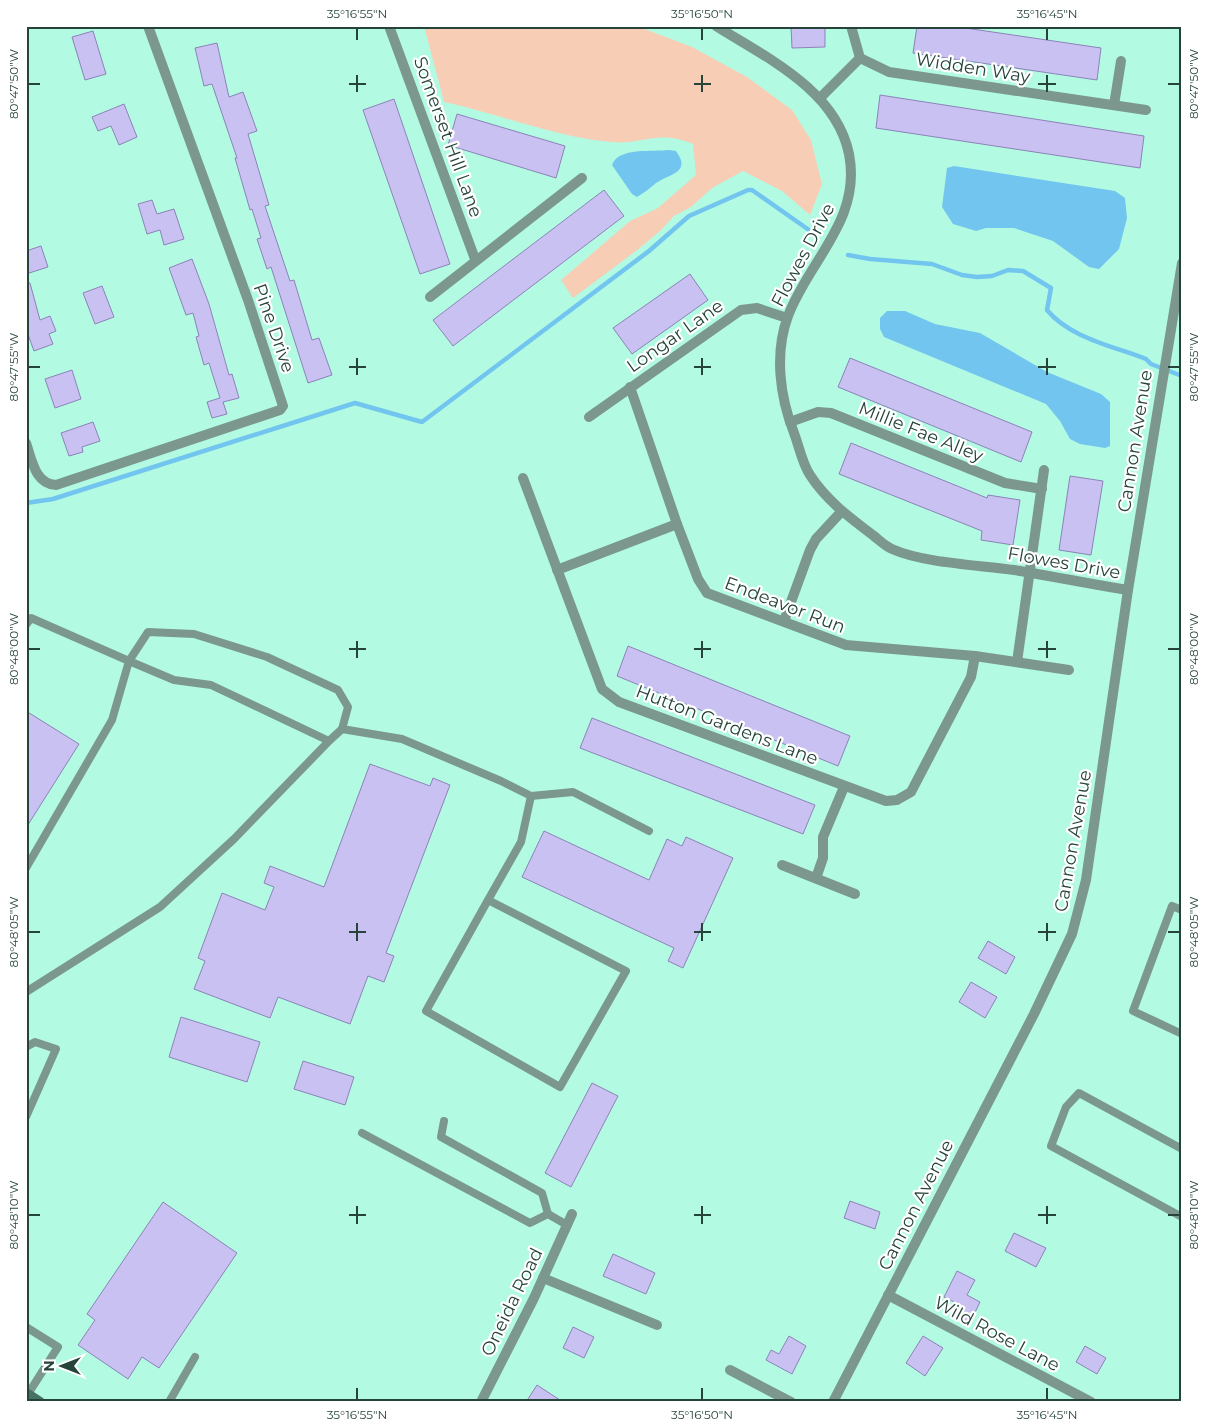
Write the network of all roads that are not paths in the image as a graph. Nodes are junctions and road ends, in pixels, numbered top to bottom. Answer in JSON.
{"nodes":[{"id":1,"x":148,"y":26,"type":"edge"},
{"id":2,"x":389,"y":26,"type":"edge"},
{"id":3,"x":716,"y":26,"type":"edge"},
{"id":4,"x":850,"y":26,"type":"edge"},
{"id":5,"x":860,"y":58,"type":"junction"},
{"id":6,"x":1121,"y":61,"type":"dead end"},
{"id":7,"x":820,"y":98,"type":"junction"},
{"id":8,"x":1114,"y":105,"type":"junction"},
{"id":9,"x":1146,"y":110,"type":"dead end"},
{"id":10,"x":582,"y":178,"type":"dead end"},
{"id":11,"x":476,"y":259,"type":"junction"},
{"id":12,"x":1182,"y":263,"type":"edge"},
{"id":13,"x":430,"y":297,"type":"dead end"},
{"id":14,"x":787,"y":318,"type":"junction"},
{"id":15,"x":630,"y":388,"type":"junction"},
{"id":16,"x":589,"y":417,"type":"dead end"},
{"id":17,"x":790,"y":422,"type":"junction"},
{"id":18,"x":26,"y":443,"type":"edge"},
{"id":19,"x":1044,"y":470,"type":"dead end"},
{"id":20,"x":523,"y":478,"type":"dead end"},
{"id":21,"x":1042,"y":489,"type":"junction"},
{"id":22,"x":841,"y":512,"type":"junction"},
{"id":23,"x":677,"y":524,"type":"junction"},
{"id":24,"x":557,"y":570,"type":"junction"},
{"id":25,"x":1031,"y":573,"type":"junction"},
{"id":26,"x":1128,"y":590,"type":"junction"},
{"id":27,"x":28,"y":620,"type":"edge"},
{"id":28,"x":784,"y":621,"type":"junction"},
{"id":29,"x":975,"y":656,"type":"junction"},
{"id":30,"x":129,"y":661,"type":"junction"},
{"id":31,"x":1017,"y":662,"type":"junction"},
{"id":32,"x":1069,"y":670,"type":"dead end"},
{"id":33,"x":342,"y":729,"type":"junction"},
{"id":34,"x":330,"y":740,"type":"junction"},
{"id":35,"x":844,"y":787,"type":"junction"},
{"id":36,"x":531,"y":796,"type":"junction"},
{"id":37,"x":648,"y":831,"type":"dead end"},
{"id":38,"x":782,"y":865,"type":"dead end"},
{"id":39,"x":26,"y":868,"type":"edge"},
{"id":40,"x":816,"y":878,"type":"junction"},
{"id":41,"x":855,"y":894,"type":"dead end"},
{"id":42,"x":488,"y":900,"type":"junction"},
{"id":43,"x":1182,"y":910,"type":"edge"},
{"id":44,"x":26,"y":992,"type":"edge"},
{"id":45,"x":1182,"y":1034,"type":"edge"},
{"id":46,"x":26,"y":1047,"type":"edge"},
{"id":47,"x":26,"y":1117,"type":"edge"},
{"id":48,"x":444,"y":1121,"type":"dead end"},
{"id":49,"x":362,"y":1133,"type":"dead end"},
{"id":50,"x":1182,"y":1149,"type":"edge"},
{"id":51,"x":548,"y":1214,"type":"junction"},
{"id":52,"x":572,"y":1214,"type":"dead end"},
{"id":53,"x":1182,"y":1217,"type":"edge"},
{"id":54,"x":567,"y":1225,"type":"junction"},
{"id":55,"x":543,"y":1278,"type":"junction"},
{"id":56,"x":888,"y":1295,"type":"junction"},
{"id":57,"x":657,"y":1325,"type":"dead end"},
{"id":58,"x":26,"y":1327,"type":"edge"},
{"id":59,"x":195,"y":1356,"type":"dead end"},
{"id":60,"x":730,"y":1370,"type":"dead end"},
{"id":61,"x":27,"y":1393,"type":"edge"},
{"id":62,"x":40,"y":1402,"type":"edge"},
{"id":63,"x":169,"y":1402,"type":"edge"},
{"id":64,"x":481,"y":1402,"type":"edge"},
{"id":65,"x":791,"y":1402,"type":"edge"},
{"id":66,"x":833,"y":1402,"type":"edge"},
{"id":67,"x":1091,"y":1402,"type":"edge"}],
"edges":[{"from":1,"to":18,"type":"street","name":"Pine Drive"},
{"from":2,"to":11,"type":"street","name":"Somerset Hill Lane"},
{"from":3,"to":7,"type":"street","name":"Flowes Drive"},
{"from":4,"to":5,"type":"street"},
{"from":5,"to":7,"type":"street"},
{"from":5,"to":8,"type":"street","name":"Widden Way"},
{"from":6,"to":8,"type":"street"},
{"from":7,"to":14,"type":"street","name":"Flowes Drive"},
{"from":8,"to":9,"type":"street","name":"Widden Way"},
{"from":10,"to":11,"type":"street"},
{"from":11,"to":13,"type":"street"},
{"from":12,"to":26,"type":"street","name":"Cannon Avenue"},
{"from":14,"to":15,"type":"street","name":"Longar Lane"},
{"from":14,"to":17,"type":"street","name":"Flowes Drive"},
{"from":15,"to":16,"type":"street","name":"Longar Lane"},
{"from":15,"to":23,"type":"street","name":"Endeavor Run"},
{"from":17,"to":21,"type":"street","name":"Millie Fae Alley"},
{"from":17,"to":22,"type":"street","name":"Flowes Drive"},
{"from":19,"to":21,"type":"street"},
{"from":20,"to":24,"type":"street","name":"Hutton Gardens Lane"},
{"from":21,"to":25,"type":"street"},
{"from":22,"to":25,"type":"street","name":"Flowes Drive"},
{"from":22,"to":28,"type":"street"},
{"from":23,"to":24,"type":"street"},
{"from":23,"to":28,"type":"street","name":"Endeavor Run"},
{"from":24,"to":35,"type":"street","name":"Hutton Gardens Lane"},
{"from":25,"to":26,"type":"street","name":"Flowes Drive"},
{"from":25,"to":31,"type":"street"},
{"from":26,"to":56,"type":"street","name":"Cannon Avenue"},
{"from":27,"to":30,"type":"lane"},
{"from":28,"to":29,"type":"street","name":"Endeavor Run"},
{"from":29,"to":31,"type":"street","name":"Endeavor Run"},
{"from":29,"to":35,"type":"street","name":"Hutton Gardens Lane"},
{"from":30,"to":33,"type":"lane"},
{"from":30,"to":34,"type":"lane"},
{"from":30,"to":39,"type":"lane"},
{"from":31,"to":32,"type":"street","name":"Endeavor Run"},
{"from":33,"to":34,"type":"lane"},
{"from":33,"to":36,"type":"lane"},
{"from":34,"to":44,"type":"lane"},
{"from":35,"to":40,"type":"street"},
{"from":36,"to":37,"type":"lane"},
{"from":36,"to":42,"type":"lane"},
{"from":38,"to":40,"type":"street"},
{"from":40,"to":41,"type":"street"},
{"from":42,"to":42,"type":"lane"},
{"from":43,"to":45,"type":"lane"},
{"from":46,"to":47,"type":"lane"},
{"from":48,"to":51,"type":"lane"},
{"from":49,"to":51,"type":"lane"},
{"from":50,"to":53,"type":"lane"},
{"from":51,"to":54,"type":"lane"},
{"from":52,"to":54,"type":"street","name":"Oneida Road"},
{"from":54,"to":55,"type":"street","name":"Oneida Road"},
{"from":55,"to":57,"type":"street"},
{"from":55,"to":64,"type":"street","name":"Oneida Road"},
{"from":56,"to":66,"type":"street","name":"Cannon Avenue"},
{"from":56,"to":67,"type":"street","name":"Wild Rose Lane"},
{"from":58,"to":61,"type":"lane"},
{"from":59,"to":63,"type":"lane"},
{"from":60,"to":65,"type":"street"},
{"from":61,"to":62,"type":"main road"}]}
